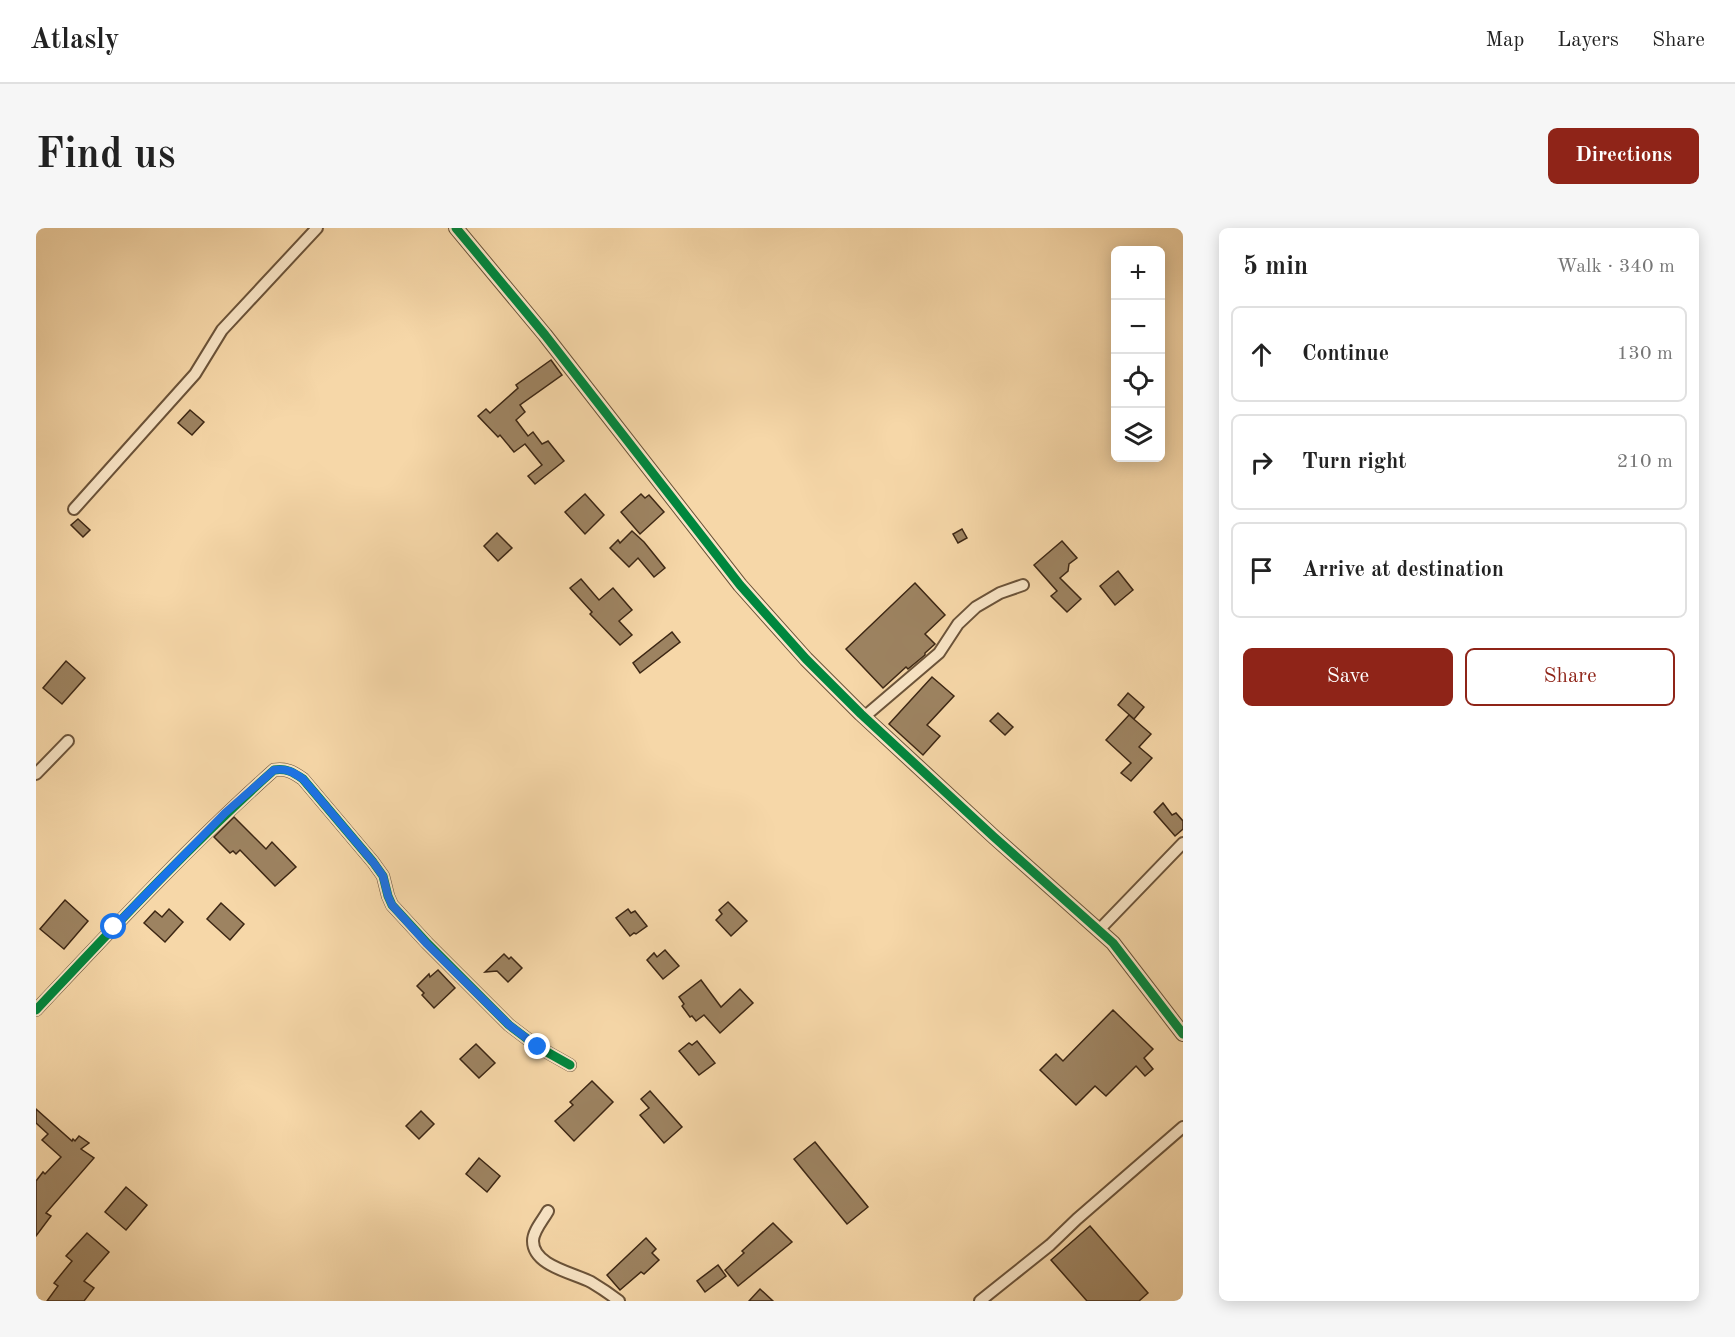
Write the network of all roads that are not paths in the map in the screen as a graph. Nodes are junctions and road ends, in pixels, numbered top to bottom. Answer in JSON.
{"nodes":[{"id":1,"x":317,"y":228,"type":"edge"},
{"id":2,"x":456,"y":228,"type":"edge"},
{"id":3,"x":74,"y":509,"type":"dead end"},
{"id":4,"x":1023,"y":585,"type":"dead end"},
{"id":5,"x":864,"y":717,"type":"junction"},
{"id":6,"x":68,"y":741,"type":"dead end"},
{"id":7,"x":36,"y":774,"type":"edge"},
{"id":8,"x":1183,"y":843,"type":"edge"},
{"id":9,"x":1099,"y":930,"type":"junction"},
{"id":10,"x":36,"y":1010,"type":"edge"},
{"id":11,"x":1183,"y":1034,"type":"edge"},
{"id":12,"x":570,"y":1065,"type":"dead end"},
{"id":13,"x":1183,"y":1127,"type":"edge"},
{"id":14,"x":548,"y":1211,"type":"dead end"},
{"id":15,"x":619,"y":1301,"type":"edge"},
{"id":16,"x":980,"y":1301,"type":"edge"}],
"edges":[{"from":1,"to":3,"type":"street"},
{"from":2,"to":5,"type":"street"},
{"from":4,"to":5,"type":"street"},
{"from":5,"to":9,"type":"street"},
{"from":6,"to":7,"type":"street"},
{"from":8,"to":9,"type":"street"},
{"from":9,"to":11,"type":"street"},
{"from":10,"to":12,"type":"street"},
{"from":13,"to":16,"type":"street"},
{"from":14,"to":15,"type":"street"}]}
